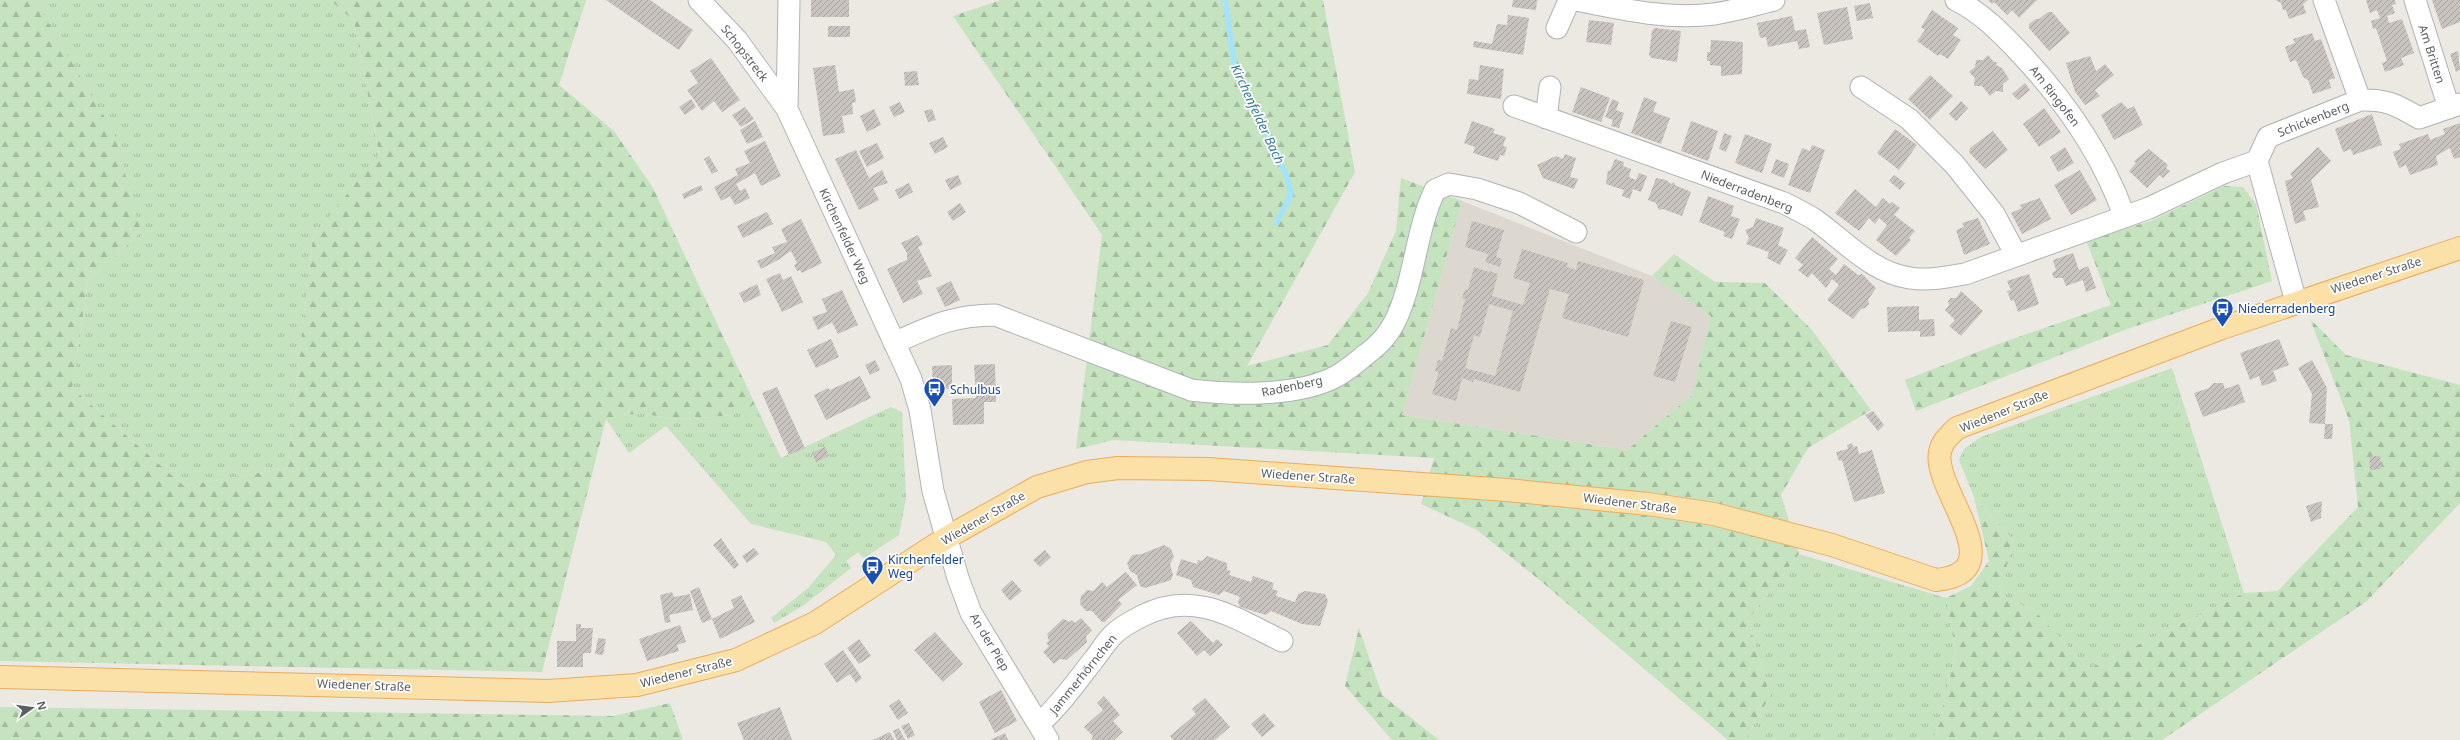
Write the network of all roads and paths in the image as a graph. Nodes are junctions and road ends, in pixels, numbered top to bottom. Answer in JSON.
{"nodes":[{"id":1,"x":699,"y":0,"type":"edge"},
{"id":2,"x":789,"y":0,"type":"edge"},
{"id":3,"x":1774,"y":0,"type":"edge"},
{"id":4,"x":1956,"y":0,"type":"edge"},
{"id":5,"x":2324,"y":0,"type":"edge"},
{"id":6,"x":2415,"y":0,"type":"edge"},
{"id":7,"x":1557,"y":28,"type":"dead end"},
{"id":8,"x":1550,"y":87,"type":"dead end"},
{"id":9,"x":1861,"y":87,"type":"dead end"},
{"id":10,"x":2360,"y":100,"type":"junction"},
{"id":11,"x":1514,"y":106,"type":"dead end"},
{"id":12,"x":2455,"y":106,"type":"edge"},
{"id":13,"x":787,"y":109,"type":"junction"},
{"id":14,"x":1546,"y":118,"type":"junction"},
{"id":15,"x":2257,"y":161,"type":"junction"},
{"id":16,"x":2124,"y":215,"type":"junction"},
{"id":17,"x":1576,"y":232,"type":"dead end"},
{"id":18,"x":2460,"y":248,"type":"edge"},
{"id":19,"x":2016,"y":255,"type":"junction"},
{"id":20,"x":2296,"y":302,"type":"junction"},
{"id":21,"x":894,"y":343,"type":"junction"},
{"id":22,"x":946,"y":538,"type":"junction"},
{"id":23,"x":1282,"y":641,"type":"dead end"},
{"id":24,"x":0,"y":677,"type":"edge"},
{"id":25,"x":1044,"y":732,"type":"edge"}],
"edges":[{"from":1,"to":13,"type":"street","name":"Schopstreck"},
{"from":2,"to":13,"type":"street","name":"Kirchenfelder Weg"},
{"from":3,"to":7,"type":"street"},
{"from":4,"to":16,"type":"street","name":"Am Ringofen"},
{"from":5,"to":10,"type":"street","name":"Schickenberg"},
{"from":6,"to":12,"type":"street","name":"Am Britten"},
{"from":8,"to":14,"type":"street"},
{"from":9,"to":19,"type":"street"},
{"from":10,"to":12,"type":"street","name":"Schickenberg"},
{"from":10,"to":15,"type":"street","name":"Schickenberg"},
{"from":11,"to":14,"type":"street","name":"Niederradenberg"},
{"from":13,"to":21,"type":"street","name":"Kirchenfelder Weg"},
{"from":14,"to":19,"type":"street","name":"Niederradenberg"},
{"from":15,"to":16,"type":"street","name":"Niederradenberg"},
{"from":15,"to":20,"type":"street"},
{"from":16,"to":19,"type":"street","name":"Niederradenberg"},
{"from":17,"to":21,"type":"street","name":"Radenberg"},
{"from":18,"to":20,"type":"main road","name":"Wiedener Straße"},
{"from":20,"to":22,"type":"main road","name":"Wiedener Straße"},
{"from":21,"to":22,"type":"street","name":"Kirchenfelder Weg"},
{"from":22,"to":24,"type":"main road","name":"Wiedener Straße"},
{"from":22,"to":25,"type":"street","name":"An der Piep"},
{"from":23,"to":25,"type":"street","name":"Jammerhörnchen"}]}
